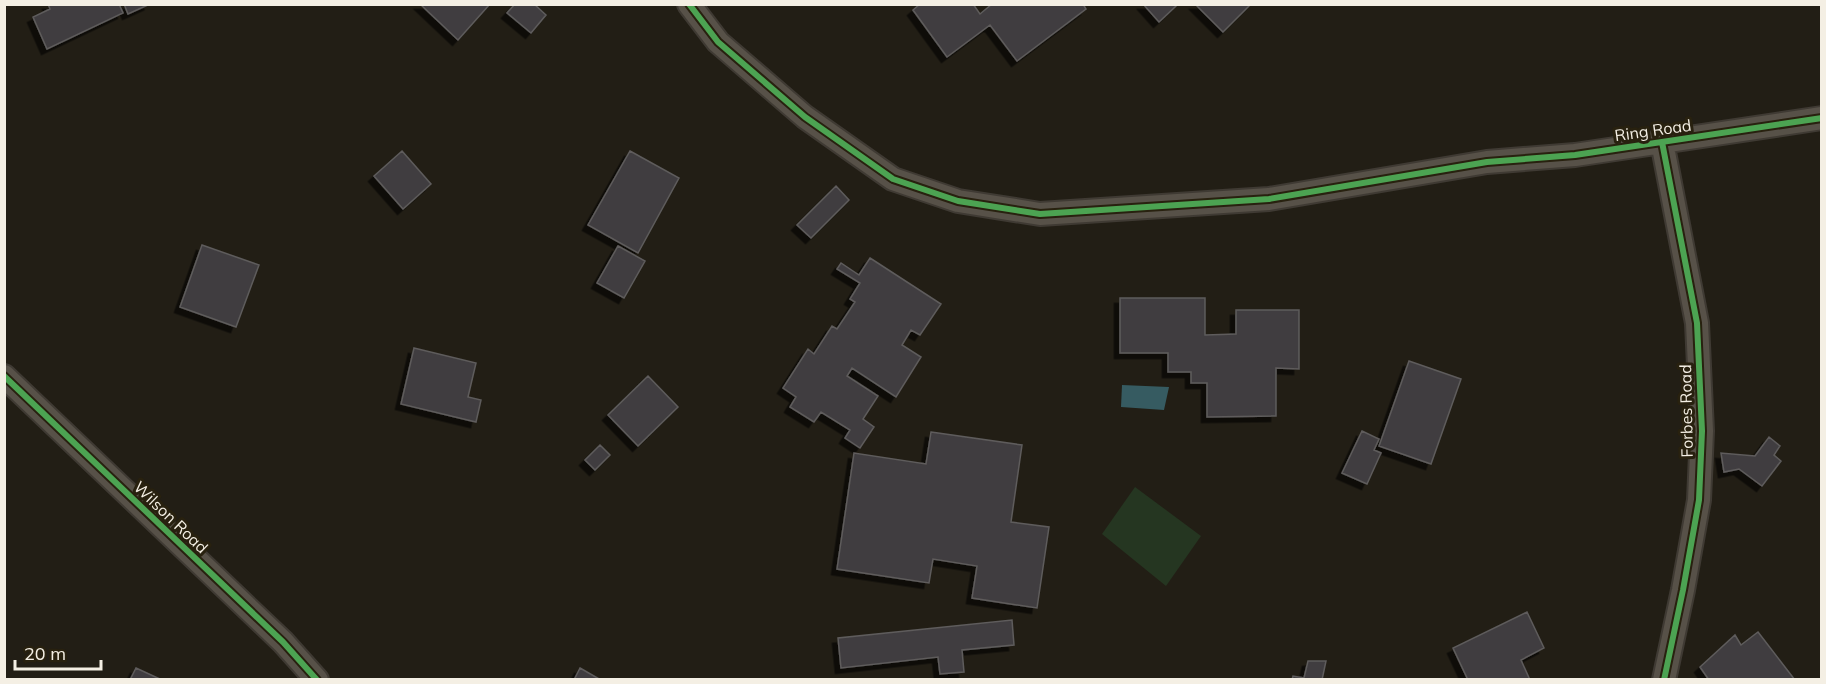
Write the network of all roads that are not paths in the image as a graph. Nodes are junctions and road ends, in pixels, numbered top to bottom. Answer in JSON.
{"nodes":[{"id":1,"x":689,"y":4,"type":"edge"},
{"id":2,"x":1821,"y":118,"type":"edge"},
{"id":3,"x":1662,"y":142,"type":"junction"},
{"id":4,"x":4,"y":376,"type":"edge"},
{"id":5,"x":317,"y":680,"type":"edge"},
{"id":6,"x":1664,"y":680,"type":"edge"}],
"edges":[{"from":1,"to":3,"type":"street","name":"Ring Road"},
{"from":2,"to":3,"type":"street","name":"Ring Road"},
{"from":3,"to":6,"type":"street","name":"Forbes Road"},
{"from":4,"to":5,"type":"street","name":"Wilson Road"}]}
